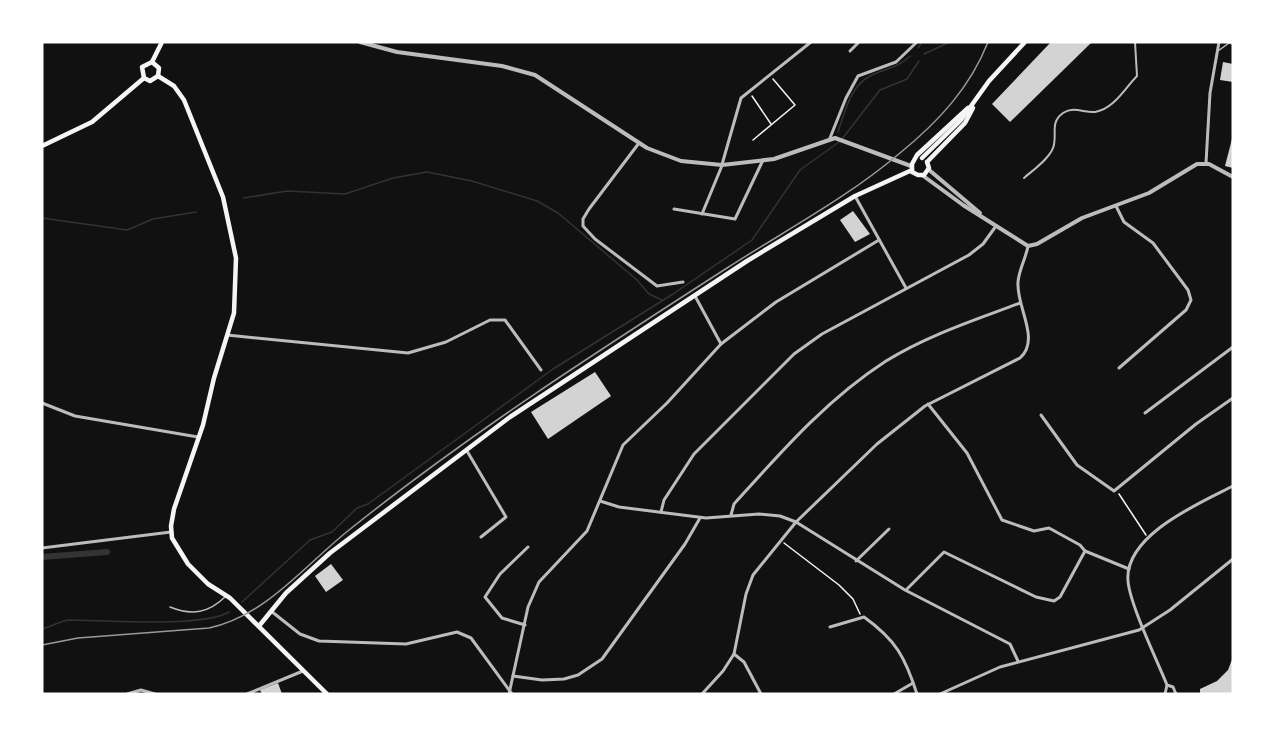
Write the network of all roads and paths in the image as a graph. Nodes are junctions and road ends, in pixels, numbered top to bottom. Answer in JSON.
{"nodes":[{"id":1,"x":162,"y":42,"type":"edge"},
{"id":2,"x":360,"y":42,"type":"edge"},
{"id":3,"x":811,"y":42,"type":"edge"},
{"id":4,"x":859,"y":42,"type":"edge"},
{"id":5,"x":917,"y":42,"type":"edge"},
{"id":6,"x":1024,"y":42,"type":"edge"},
{"id":7,"x":1135,"y":42,"type":"edge"},
{"id":8,"x":1220,"y":42,"type":"edge"},
{"id":9,"x":1232,"y":43,"type":"edge"},
{"id":10,"x":850,"y":51,"type":"dead end"},
{"id":11,"x":1218,"y":51,"type":"junction"},
{"id":12,"x":152,"y":63,"type":"junction"},
{"id":13,"x":770,"y":74,"type":"junction"},
{"id":14,"x":158,"y":76,"type":"junction"},
{"id":15,"x":144,"y":78,"type":"junction"},
{"id":16,"x":783,"y":90,"type":"junction"},
{"id":17,"x":748,"y":92,"type":"junction"},
{"id":18,"x":779,"y":93,"type":"dead end"},
{"id":19,"x":976,"y":100,"type":"junction"},
{"id":20,"x":772,"y":124,"type":"junction"},
{"id":21,"x":832,"y":138,"type":"junction"},
{"id":22,"x":753,"y":140,"type":"dead end"},
{"id":23,"x":639,"y":143,"type":"junction"},
{"id":24,"x":42,"y":146,"type":"edge"},
{"id":25,"x":919,"y":159,"type":"junction"},
{"id":26,"x":763,"y":160,"type":"junction"},
{"id":27,"x":927,"y":162,"type":"junction"},
{"id":28,"x":1206,"y":163,"type":"junction"},
{"id":29,"x":722,"y":165,"type":"junction"},
{"id":30,"x":911,"y":168,"type":"junction"},
{"id":31,"x":928,"y":169,"type":"junction"},
{"id":32,"x":922,"y":175,"type":"junction"},
{"id":33,"x":1233,"y":177,"type":"edge"},
{"id":34,"x":1024,"y":178,"type":"dead end"},
{"id":35,"x":855,"y":196,"type":"junction"},
{"id":36,"x":1116,"y":206,"type":"junction"},
{"id":37,"x":674,"y":208,"type":"dead end"},
{"id":38,"x":702,"y":214,"type":"junction"},
{"id":39,"x":985,"y":218,"type":"junction"},
{"id":40,"x":996,"y":226,"type":"junction"},
{"id":41,"x":879,"y":240,"type":"junction"},
{"id":42,"x":1028,"y":246,"type":"junction"},
{"id":43,"x":683,"y":282,"type":"dead end"},
{"id":44,"x":906,"y":288,"type":"junction"},
{"id":45,"x":694,"y":295,"type":"junction"},
{"id":46,"x":1020,"y":303,"type":"junction"},
{"id":47,"x":227,"y":336,"type":"junction"},
{"id":48,"x":722,"y":344,"type":"junction"},
{"id":49,"x":1233,"y":346,"type":"edge"},
{"id":50,"x":1119,"y":368,"type":"dead end"},
{"id":51,"x":541,"y":370,"type":"dead end"},
{"id":52,"x":1233,"y":398,"type":"edge"},
{"id":53,"x":42,"y":403,"type":"edge"},
{"id":54,"x":928,"y":404,"type":"junction"},
{"id":55,"x":1145,"y":413,"type":"dead end"},
{"id":56,"x":1041,"y":415,"type":"dead end"},
{"id":57,"x":199,"y":437,"type":"junction"},
{"id":58,"x":466,"y":448,"type":"junction"},
{"id":59,"x":1233,"y":486,"type":"edge"},
{"id":60,"x":1116,"y":491,"type":"junction"},
{"id":61,"x":600,"y":501,"type":"junction"},
{"id":62,"x":661,"y":512,"type":"junction"},
{"id":63,"x":730,"y":516,"type":"junction"},
{"id":64,"x":700,"y":518,"type":"junction"},
{"id":65,"x":796,"y":522,"type":"junction"},
{"id":66,"x":889,"y":529,"type":"dead end"},
{"id":67,"x":171,"y":532,"type":"junction"},
{"id":68,"x":481,"y":537,"type":"dead end"},
{"id":69,"x":1149,"y":538,"type":"junction"},
{"id":70,"x":781,"y":540,"type":"junction"},
{"id":71,"x":528,"y":547,"type":"dead end"},
{"id":72,"x":42,"y":548,"type":"edge"},
{"id":73,"x":1084,"y":551,"type":"junction"},
{"id":74,"x":1233,"y":559,"type":"edge"},
{"id":75,"x":856,"y":561,"type":"junction"},
{"id":76,"x":1129,"y":569,"type":"junction"},
{"id":77,"x":905,"y":590,"type":"junction"},
{"id":78,"x":226,"y":596,"type":"junction"},
{"id":79,"x":170,"y":607,"type":"dead end"},
{"id":80,"x":271,"y":611,"type":"junction"},
{"id":81,"x":864,"y":617,"type":"junction"},
{"id":82,"x":525,"y":625,"type":"junction"},
{"id":83,"x":259,"y":626,"type":"junction"},
{"id":84,"x":830,"y":627,"type":"dead end"},
{"id":85,"x":1144,"y":627,"type":"junction"},
{"id":86,"x":734,"y":654,"type":"junction"},
{"id":87,"x":1018,"y":661,"type":"junction"},
{"id":88,"x":303,"y":671,"type":"junction"},
{"id":89,"x":513,"y":676,"type":"junction"},
{"id":90,"x":914,"y":682,"type":"junction"},
{"id":91,"x":1167,"y":685,"type":"junction"},
{"id":92,"x":127,"y":694,"type":"edge"},
{"id":93,"x":155,"y":694,"type":"edge"},
{"id":94,"x":247,"y":694,"type":"edge"},
{"id":95,"x":327,"y":694,"type":"edge"},
{"id":96,"x":510,"y":694,"type":"edge"},
{"id":97,"x":702,"y":694,"type":"edge"},
{"id":98,"x":761,"y":694,"type":"edge"},
{"id":99,"x":894,"y":694,"type":"edge"},
{"id":100,"x":917,"y":694,"type":"edge"},
{"id":101,"x":940,"y":694,"type":"edge"},
{"id":102,"x":1165,"y":694,"type":"edge"},
{"id":103,"x":1176,"y":694,"type":"edge"}],
"edges":[{"from":1,"to":12,"type":"main road"},
{"from":2,"to":23,"type":"street"},
{"from":3,"to":13,"type":"street"},
{"from":4,"to":10,"type":"street"},
{"from":5,"to":21,"type":"street"},
{"from":6,"to":19,"type":"main road"},
{"from":7,"to":34,"type":"street"},
{"from":8,"to":11,"type":"street"},
{"from":9,"to":11,"type":"lane"},
{"from":11,"to":28,"type":"street"},
{"from":12,"to":14,"type":"main road"},
{"from":12,"to":15,"type":"main road"},
{"from":13,"to":16,"type":"path"},
{"from":13,"to":17,"type":"street"},
{"from":14,"to":15,"type":"main road"},
{"from":14,"to":47,"type":"main road"},
{"from":15,"to":24,"type":"main road"},
{"from":16,"to":18,"type":"path"},
{"from":16,"to":20,"type":"path"},
{"from":17,"to":20,"type":"path"},
{"from":17,"to":29,"type":"street"},
{"from":19,"to":25,"type":"main road"},
{"from":19,"to":27,"type":"main road"},
{"from":20,"to":22,"type":"path"},
{"from":21,"to":26,"type":"street"},
{"from":21,"to":30,"type":"street"},
{"from":23,"to":29,"type":"street"},
{"from":23,"to":43,"type":"street"},
{"from":25,"to":27,"type":"main road"},
{"from":25,"to":30,"type":"main road"},
{"from":26,"to":29,"type":"street"},
{"from":26,"to":38,"type":"street"},
{"from":27,"to":31,"type":"main road"},
{"from":28,"to":33,"type":"street"},
{"from":28,"to":36,"type":"street"},
{"from":29,"to":38,"type":"street"},
{"from":30,"to":32,"type":"main road"},
{"from":30,"to":35,"type":"main road"},
{"from":31,"to":32,"type":"main road"},
{"from":31,"to":39,"type":"street"},
{"from":32,"to":39,"type":"street"},
{"from":35,"to":41,"type":"street"},
{"from":35,"to":45,"type":"main road"},
{"from":36,"to":42,"type":"street"},
{"from":36,"to":50,"type":"street"},
{"from":37,"to":38,"type":"street"},
{"from":39,"to":40,"type":"street"},
{"from":40,"to":42,"type":"street"},
{"from":40,"to":44,"type":"street"},
{"from":41,"to":44,"type":"street"},
{"from":41,"to":48,"type":"street"},
{"from":42,"to":46,"type":"street"},
{"from":44,"to":62,"type":"street"},
{"from":45,"to":48,"type":"street"},
{"from":45,"to":58,"type":"main road"},
{"from":46,"to":54,"type":"street"},
{"from":46,"to":63,"type":"street"},
{"from":47,"to":51,"type":"street"},
{"from":47,"to":57,"type":"main road"},
{"from":48,"to":61,"type":"street"},
{"from":49,"to":55,"type":"street"},
{"from":52,"to":60,"type":"street"},
{"from":53,"to":57,"type":"street"},
{"from":54,"to":65,"type":"street"},
{"from":54,"to":73,"type":"street"},
{"from":56,"to":60,"type":"street"},
{"from":57,"to":67,"type":"main road"},
{"from":58,"to":68,"type":"street"},
{"from":58,"to":80,"type":"main road"},
{"from":59,"to":69,"type":"street"},
{"from":60,"to":69,"type":"path"},
{"from":61,"to":62,"type":"street"},
{"from":61,"to":82,"type":"street"},
{"from":62,"to":64,"type":"street"},
{"from":63,"to":64,"type":"street"},
{"from":63,"to":65,"type":"street"},
{"from":64,"to":89,"type":"street"},
{"from":65,"to":70,"type":"street"},
{"from":65,"to":75,"type":"street"},
{"from":66,"to":75,"type":"street"},
{"from":67,"to":72,"type":"street"},
{"from":67,"to":78,"type":"main road"},
{"from":69,"to":76,"type":"street"},
{"from":70,"to":81,"type":"path"},
{"from":70,"to":86,"type":"street"},
{"from":71,"to":82,"type":"street"},
{"from":73,"to":76,"type":"street"},
{"from":73,"to":77,"type":"street"},
{"from":74,"to":85,"type":"street"},
{"from":75,"to":77,"type":"street"},
{"from":76,"to":85,"type":"street"},
{"from":77,"to":87,"type":"street"},
{"from":78,"to":79,"type":"lane"},
{"from":78,"to":83,"type":"main road"},
{"from":80,"to":83,"type":"main road"},
{"from":80,"to":96,"type":"street"},
{"from":81,"to":84,"type":"street"},
{"from":81,"to":90,"type":"street"},
{"from":82,"to":89,"type":"street"},
{"from":83,"to":88,"type":"main road"},
{"from":85,"to":87,"type":"street"},
{"from":85,"to":91,"type":"street"},
{"from":86,"to":97,"type":"street"},
{"from":86,"to":98,"type":"street"},
{"from":87,"to":101,"type":"street"},
{"from":88,"to":94,"type":"street"},
{"from":88,"to":95,"type":"main road"},
{"from":89,"to":96,"type":"street"},
{"from":90,"to":99,"type":"street"},
{"from":90,"to":100,"type":"street"},
{"from":91,"to":102,"type":"street"},
{"from":91,"to":103,"type":"street"},
{"from":92,"to":93,"type":"street"}]}
